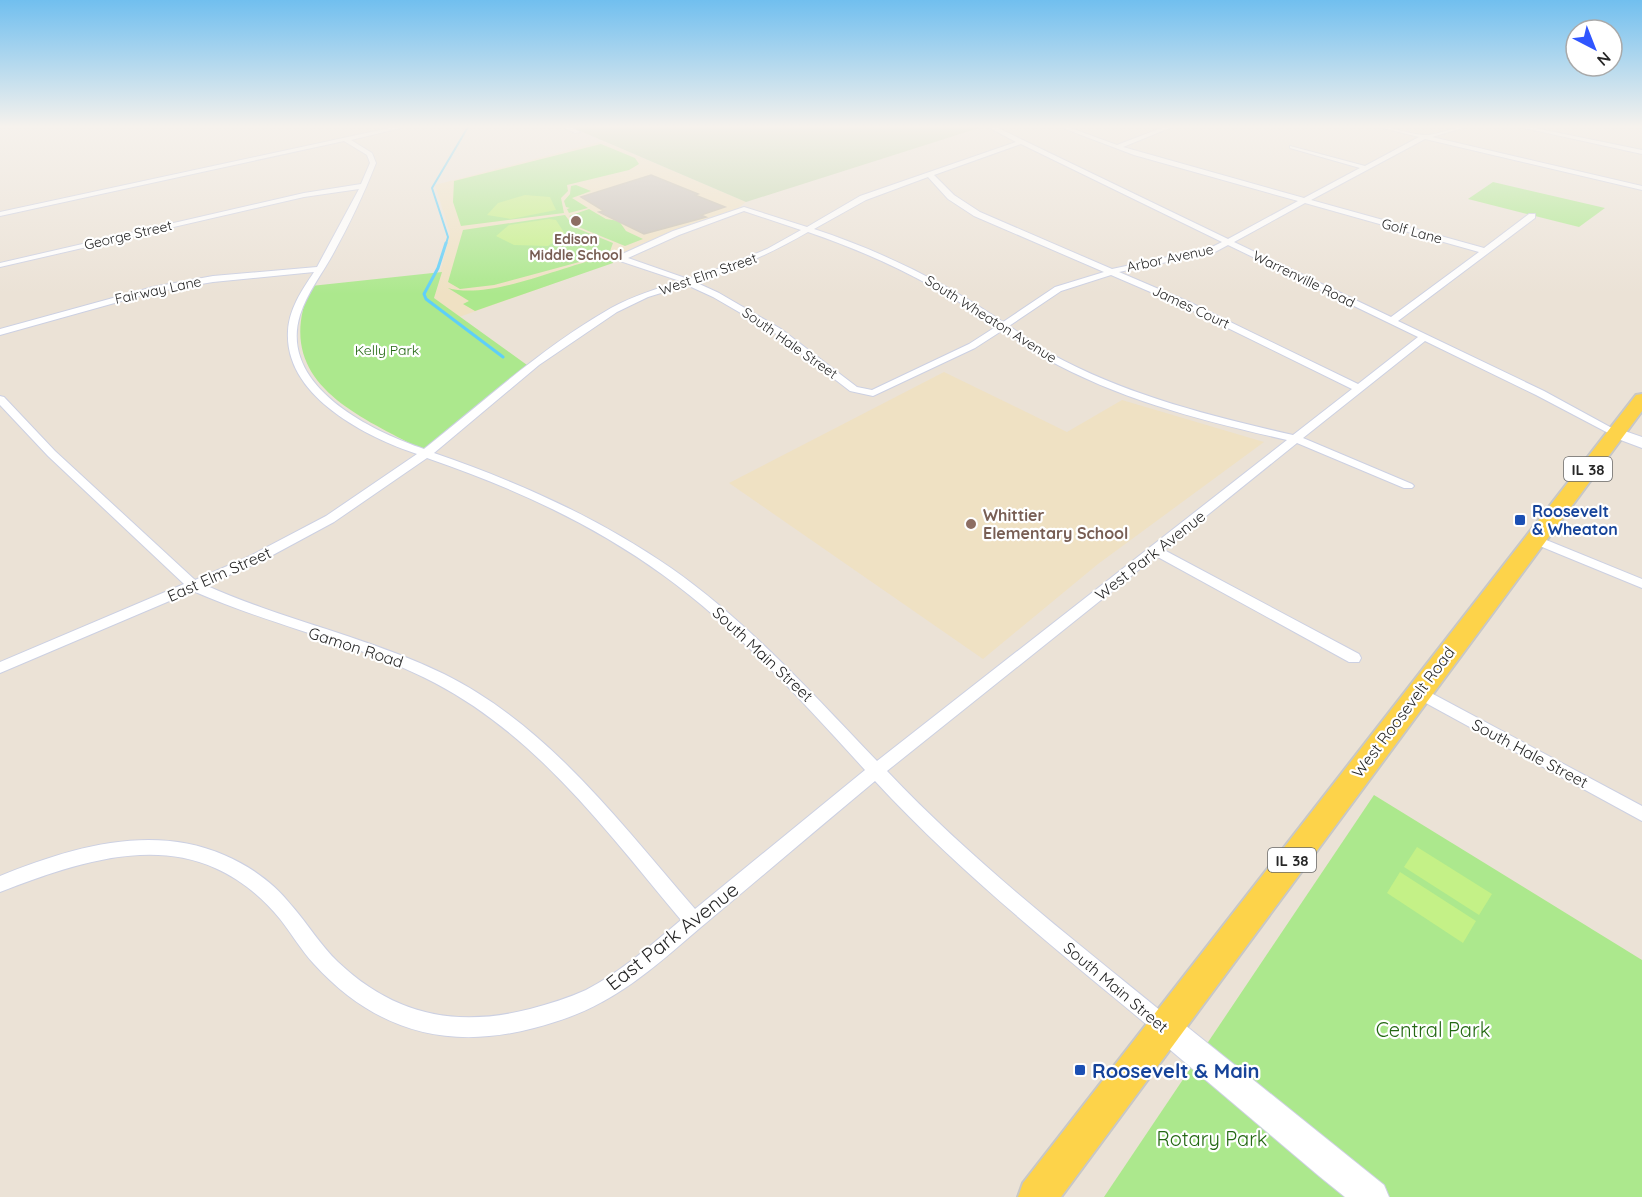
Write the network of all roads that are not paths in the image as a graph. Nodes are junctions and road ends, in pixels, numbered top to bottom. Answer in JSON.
{"nodes":[{"id":1,"x":143,"y":183,"type":"edge"},
{"id":2,"x":364,"y":183,"type":"edge"},
{"id":3,"x":907,"y":183,"type":"edge"},
{"id":4,"x":938,"y":183,"type":"edge"},
{"id":5,"x":1105,"y":183,"type":"edge"},
{"id":6,"x":1243,"y":183,"type":"edge"},
{"id":7,"x":1340,"y":183,"type":"edge"},
{"id":8,"x":1620,"y":183,"type":"edge"},
{"id":9,"x":363,"y":186,"type":"junction"},
{"id":10,"x":1642,"y":188,"type":"edge"},
{"id":11,"x":1306,"y":201,"type":"junction"},
{"id":12,"x":744,"y":209,"type":"joint"},
{"id":13,"x":0,"y":214,"type":"edge"},
{"id":14,"x":1532,"y":216,"type":"dead end"},
{"id":15,"x":810,"y":230,"type":"junction"},
{"id":16,"x":1229,"y":243,"type":"junction"},
{"id":17,"x":1486,"y":251,"type":"junction"},
{"id":18,"x":0,"y":265,"type":"edge"},
{"id":19,"x":320,"y":269,"type":"junction"},
{"id":20,"x":1113,"y":271,"type":"junction"},
{"id":21,"x":689,"y":281,"type":"junction"},
{"id":22,"x":1391,"y":322,"type":"junction"},
{"id":23,"x":1003,"y":326,"type":"junction"},
{"id":24,"x":0,"y":332,"type":"edge"},
{"id":25,"x":1423,"y":338,"type":"junction"},
{"id":26,"x":1359,"y":388,"type":"junction"},
{"id":27,"x":879,"y":392,"type":"joint"},
{"id":28,"x":0,"y":399,"type":"edge"},
{"id":29,"x":1642,"y":399,"type":"edge"},
{"id":30,"x":1616,"y":433,"type":"junction"},
{"id":31,"x":1296,"y":439,"type":"junction"},
{"id":32,"x":1642,"y":443,"type":"edge"},
{"id":33,"x":424,"y":455,"type":"junction"},
{"id":34,"x":1408,"y":486,"type":"dead end"},
{"id":35,"x":1534,"y":539,"type":"junction"},
{"id":36,"x":1156,"y":550,"type":"junction"},
{"id":37,"x":1642,"y":584,"type":"edge"},
{"id":38,"x":194,"y":586,"type":"junction"},
{"id":39,"x":1353,"y":658,"type":"dead end"},
{"id":40,"x":0,"y":668,"type":"edge"},
{"id":41,"x":1418,"y":692,"type":"junction"},
{"id":42,"x":876,"y":771,"type":"junction"},
{"id":43,"x":1642,"y":814,"type":"edge"},
{"id":44,"x":0,"y":884,"type":"edge"},
{"id":45,"x":693,"y":921,"type":"junction"},
{"id":46,"x":1165,"y":1027,"type":"junction"},
{"id":47,"x":1037,"y":1197,"type":"edge"},
{"id":48,"x":1372,"y":1197,"type":"edge"}],
"edges":[{"from":1,"to":13,"type":"street"},
{"from":2,"to":9,"type":"street","name":"South Main Street"},
{"from":3,"to":15,"type":"street","name":"West Elm Street"},
{"from":4,"to":20,"type":"street","name":"James Court"},
{"from":5,"to":16,"type":"street","name":"Warrenville Road"},
{"from":6,"to":11,"type":"street","name":"Golf Lane"},
{"from":7,"to":11,"type":"street","name":"Arbor Avenue"},
{"from":8,"to":10,"type":"street"},
{"from":9,"to":18,"type":"street","name":"George Street"},
{"from":9,"to":19,"type":"street","name":"South Main Street"},
{"from":11,"to":16,"type":"street","name":"Arbor Avenue"},
{"from":11,"to":17,"type":"street","name":"Golf Lane"},
{"from":12,"to":15,"type":"street","name":"South Wheaton Avenue"},
{"from":12,"to":21,"type":"street","name":"South Hale Street"},
{"from":14,"to":17,"type":"street"},
{"from":15,"to":21,"type":"street","name":"West Elm Street"},
{"from":15,"to":23,"type":"street","name":"South Wheaton Avenue"},
{"from":16,"to":20,"type":"street","name":"Arbor Avenue"},
{"from":16,"to":22,"type":"street","name":"Warrenville Road"},
{"from":17,"to":22,"type":"street"},
{"from":19,"to":24,"type":"street","name":"Fairway Lane"},
{"from":19,"to":33,"type":"street","name":"South Main Street"},
{"from":20,"to":23,"type":"street","name":"Arbor Avenue"},
{"from":20,"to":26,"type":"street","name":"James Court"},
{"from":21,"to":27,"type":"street","name":"South Hale Street"},
{"from":21,"to":33,"type":"street","name":"West Elm Street"},
{"from":22,"to":25,"type":"street","name":"Warrenville Road"},
{"from":23,"to":27,"type":"street","name":"Arbor Avenue"},
{"from":23,"to":31,"type":"street","name":"South Wheaton Avenue"},
{"from":25,"to":26,"type":"street","name":"West Park Avenue"},
{"from":25,"to":30,"type":"street","name":"Warrenville Road"},
{"from":26,"to":31,"type":"street","name":"West Park Avenue"},
{"from":28,"to":38,"type":"street","name":"Gamon Road"},
{"from":29,"to":30,"type":"main road","name":"West Roosevelt Road","number":"IL 38"},
{"from":30,"to":32,"type":"street"},
{"from":30,"to":35,"type":"main road","name":"West Roosevelt Road","number":"IL 38"},
{"from":31,"to":34,"type":"street","name":"South Wheaton Avenue"},
{"from":31,"to":36,"type":"street","name":"West Park Avenue"},
{"from":33,"to":38,"type":"street","name":"East Elm Street"},
{"from":33,"to":42,"type":"street","name":"South Main Street"},
{"from":35,"to":37,"type":"street"},
{"from":35,"to":41,"type":"main road","name":"West Roosevelt Road","number":"IL 38"},
{"from":36,"to":39,"type":"street"},
{"from":36,"to":42,"type":"street","name":"West Park Avenue"},
{"from":38,"to":40,"type":"street","name":"East Elm Street"},
{"from":38,"to":45,"type":"street","name":"Gamon Road"},
{"from":41,"to":43,"type":"street","name":"South Hale Street"},
{"from":41,"to":46,"type":"main road","name":"West Roosevelt Road","number":"IL 38"},
{"from":42,"to":45,"type":"street","name":"East Park Avenue"},
{"from":42,"to":46,"type":"street","name":"South Main Street"},
{"from":44,"to":45,"type":"street","name":"East Park Avenue"},
{"from":46,"to":47,"type":"main road","number":"IL 38"},
{"from":46,"to":48,"type":"street","name":"South Main Street"}]}
